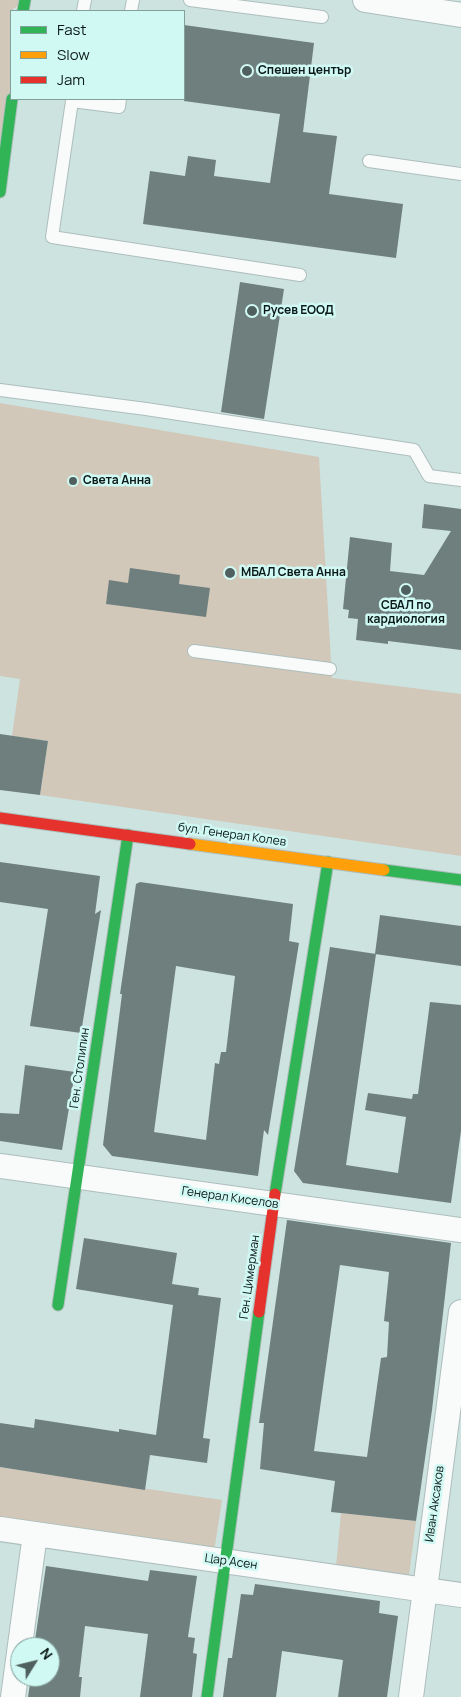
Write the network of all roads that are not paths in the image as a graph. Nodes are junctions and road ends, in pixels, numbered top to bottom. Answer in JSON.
{"nodes":[{"id":1,"x":190,"y":0,"type":"edge"},
{"id":2,"x":365,"y":0,"type":"edge"},
{"id":3,"x":461,"y":16,"type":"edge"},
{"id":4,"x":322,"y":17,"type":"dead end"},
{"id":5,"x":12,"y":100,"type":"edge"},
{"id":6,"x":72,"y":100,"type":"edge"},
{"id":7,"x":120,"y":100,"type":"edge"},
{"id":8,"x":369,"y":161,"type":"dead end"},
{"id":9,"x":461,"y":174,"type":"edge"},
{"id":10,"x":0,"y":192,"type":"edge"},
{"id":11,"x":300,"y":275,"type":"dead end"},
{"id":12,"x":0,"y":390,"type":"edge"},
{"id":13,"x":461,"y":480,"type":"edge"},
{"id":14,"x":194,"y":651,"type":"dead end"},
{"id":15,"x":330,"y":669,"type":"dead end"},
{"id":16,"x":0,"y":818,"type":"edge"},
{"id":17,"x":128,"y":835,"type":"junction"},
{"id":18,"x":328,"y":862,"type":"junction"},
{"id":19,"x":461,"y":880,"type":"edge"},
{"id":20,"x":0,"y":1166,"type":"edge"},
{"id":21,"x":77,"y":1177,"type":"junction"},
{"id":22,"x":273,"y":1204,"type":"junction"},
{"id":23,"x":461,"y":1230,"type":"edge"},
{"id":24,"x":58,"y":1305,"type":"dead end"},
{"id":25,"x":461,"y":1312,"type":"edge"},
{"id":26,"x":0,"y":1529,"type":"edge"},
{"id":27,"x":35,"y":1534,"type":"junction"},
{"id":28,"x":225,"y":1561,"type":"junction"},
{"id":29,"x":424,"y":1590,"type":"junction"},
{"id":30,"x":461,"y":1595,"type":"edge"},
{"id":31,"x":13,"y":1697,"type":"edge"},
{"id":32,"x":207,"y":1697,"type":"edge"},
{"id":33,"x":410,"y":1697,"type":"edge"}],
"edges":[{"from":1,"to":4,"type":"lane"},
{"from":2,"to":3,"type":"street"},
{"from":5,"to":10,"type":"street"},
{"from":6,"to":7,"type":"lane"},
{"from":6,"to":11,"type":"lane"},
{"from":8,"to":9,"type":"lane"},
{"from":12,"to":13,"type":"lane"},
{"from":14,"to":15,"type":"lane"},
{"from":16,"to":17,"type":"street","name":"бул. Генерал Колев"},
{"from":17,"to":18,"type":"street","name":"бул. Генерал Колев"},
{"from":17,"to":21,"type":"street","name":"Ген. Столипин"},
{"from":18,"to":19,"type":"street","name":"бул. Генерал Колев"},
{"from":18,"to":22,"type":"street","name":"Ген. Цимерман"},
{"from":20,"to":21,"type":"street","name":"Генерал Киселов"},
{"from":21,"to":22,"type":"street","name":"Генерал Киселов"},
{"from":21,"to":24,"type":"street","name":"Ген. Столипин"},
{"from":22,"to":23,"type":"street","name":"Генерал Киселов"},
{"from":22,"to":28,"type":"street","name":"Ген. Цимерман"},
{"from":25,"to":29,"type":"street","name":"Иван Аксаков"},
{"from":26,"to":27,"type":"street","name":"Цар Асен"},
{"from":27,"to":28,"type":"street","name":"Цар Асен"},
{"from":27,"to":31,"type":"street"},
{"from":28,"to":29,"type":"street","name":"Цар Асен"},
{"from":28,"to":32,"type":"street","name":"Ген. Цимерман"},
{"from":29,"to":30,"type":"street","name":"Цар Асен"},
{"from":29,"to":33,"type":"street","name":"Иван Аксаков"}]}
